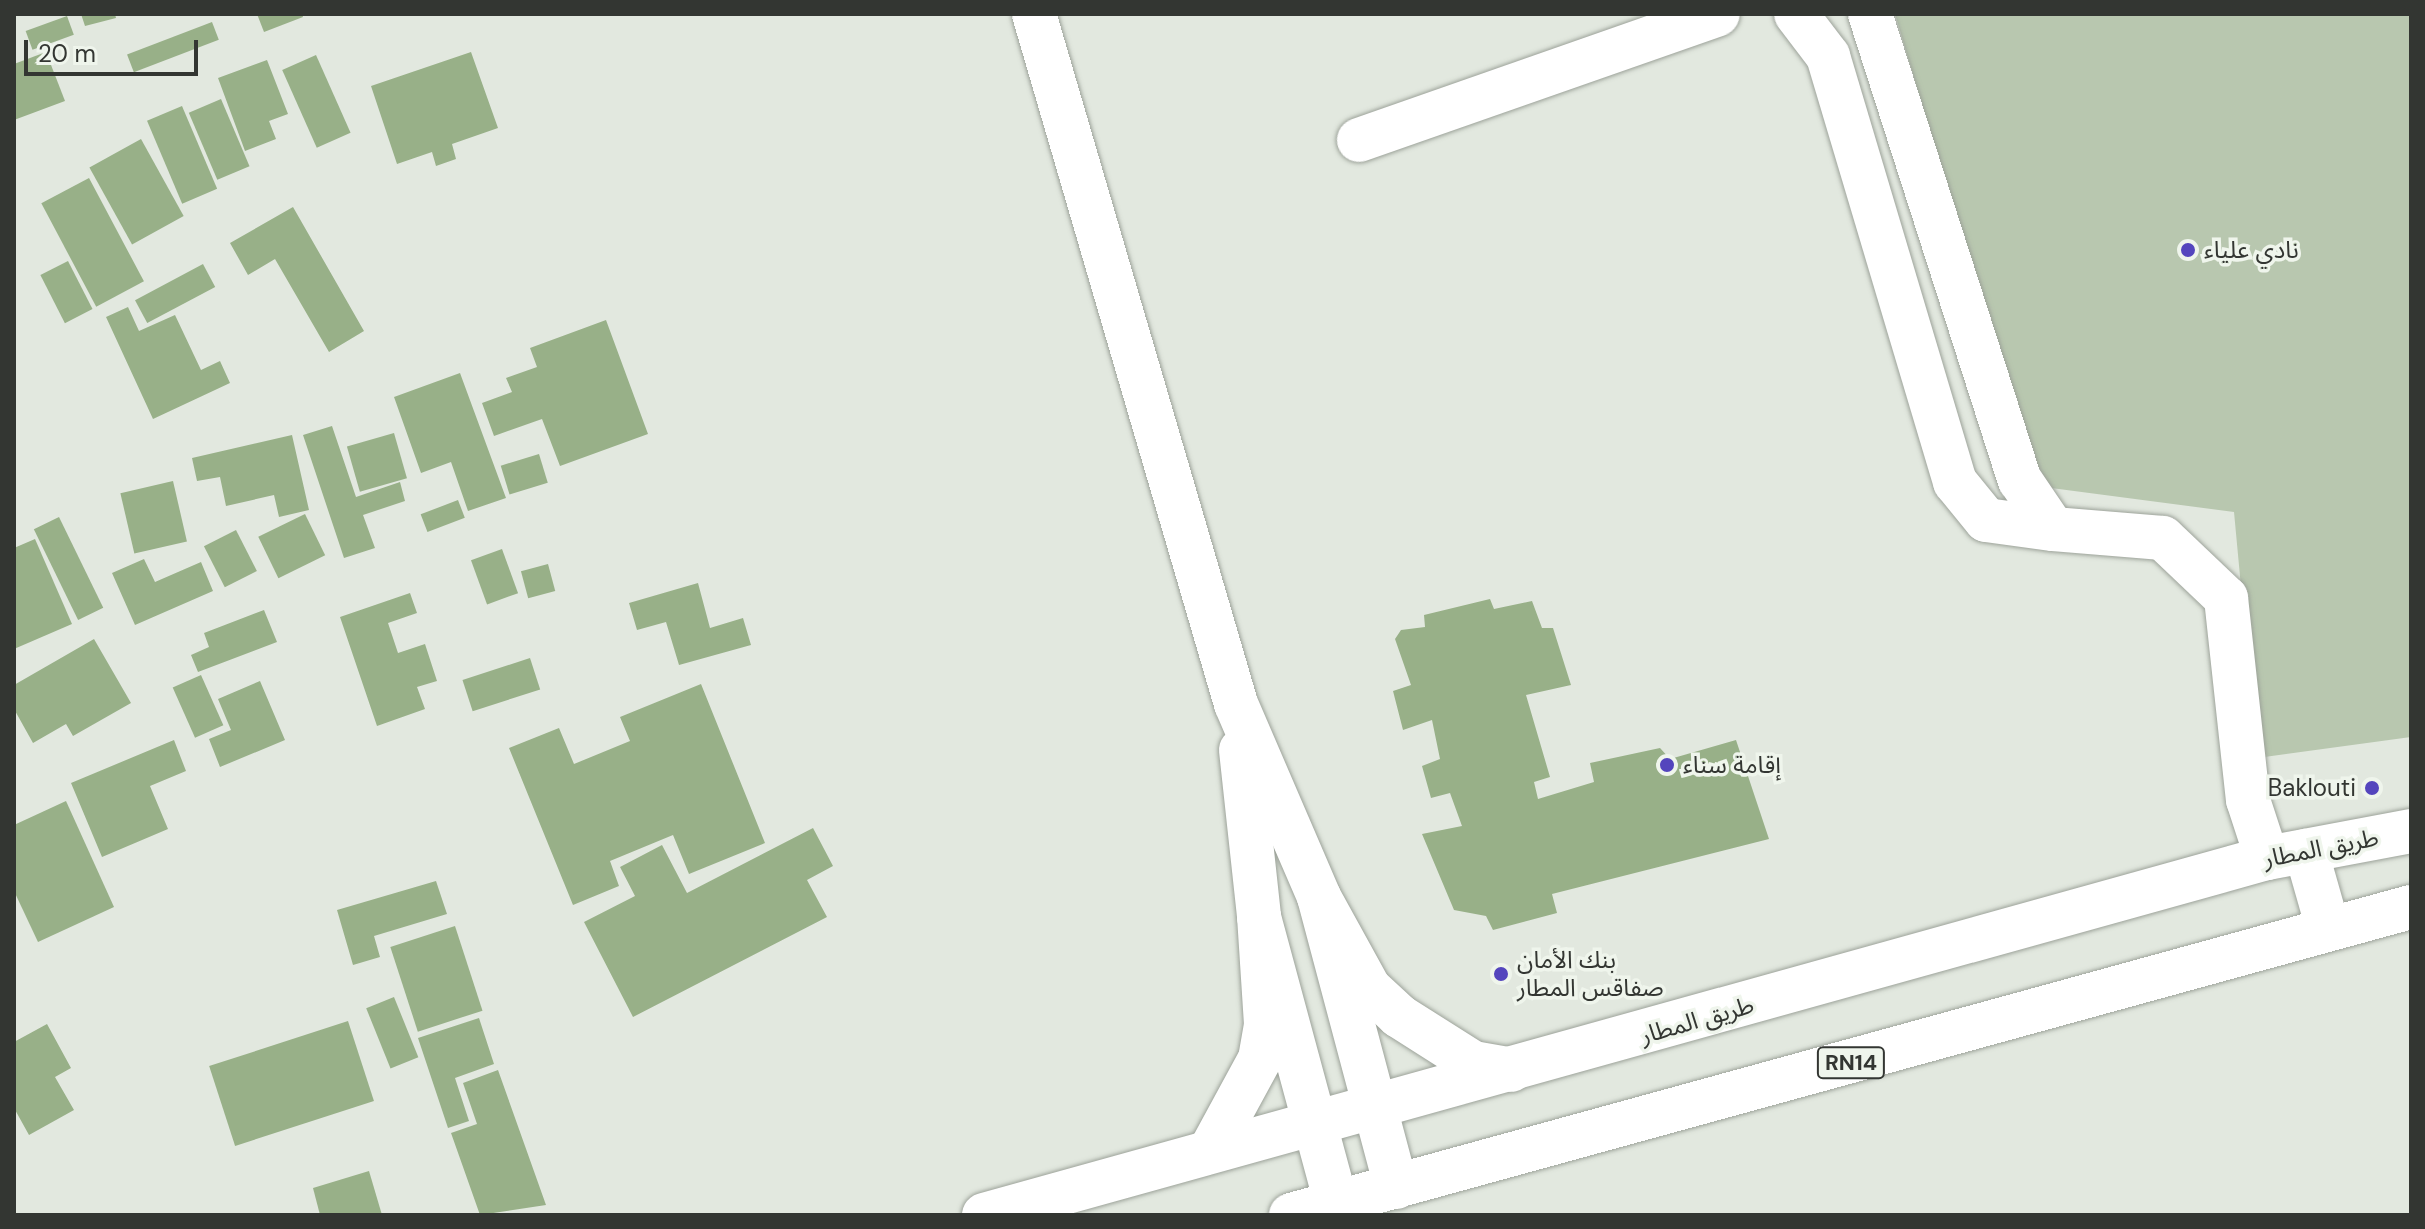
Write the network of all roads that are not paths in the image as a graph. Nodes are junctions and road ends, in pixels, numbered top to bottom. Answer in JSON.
{"nodes":[{"id":1,"x":1034,"y":14,"type":"edge"},
{"id":2,"x":1718,"y":14,"type":"edge"},
{"id":3,"x":1796,"y":14,"type":"edge"},
{"id":4,"x":1870,"y":14,"type":"edge"},
{"id":5,"x":1359,"y":140,"type":"dead end"},
{"id":6,"x":2053,"y":529,"type":"junction"},
{"id":7,"x":1236,"y":704,"type":"junction"},
{"id":8,"x":2411,"y":831,"type":"edge"},
{"id":9,"x":2287,"y":855,"type":"junction"},
{"id":10,"x":1319,"y":897,"type":"junction"},
{"id":11,"x":2411,"y":907,"type":"edge"},
{"id":12,"x":1259,"y":917,"type":"junction"},
{"id":13,"x":2328,"y":928,"type":"junction"},
{"id":14,"x":1517,"y":1071,"type":"junction"},
{"id":15,"x":1374,"y":1107,"type":"junction"},
{"id":16,"x":1312,"y":1124,"type":"junction"},
{"id":17,"x":1210,"y":1151,"type":"junction"},
{"id":18,"x":1396,"y":1187,"type":"junction"},
{"id":19,"x":1336,"y":1203,"type":"junction"},
{"id":20,"x":984,"y":1215,"type":"edge"},
{"id":21,"x":1291,"y":1215,"type":"edge"}],
"edges":[{"from":1,"to":7,"type":"main road"},
{"from":2,"to":5,"type":"main road"},
{"from":3,"to":6,"type":"main road"},
{"from":4,"to":6,"type":"main road"},
{"from":6,"to":9,"type":"main road"},
{"from":7,"to":10,"type":"main road"},
{"from":7,"to":12,"type":"main road"},
{"from":8,"to":9,"type":"main road","name":"طريق المطار"},
{"from":9,"to":13,"type":"main road"},
{"from":9,"to":14,"type":"main road","name":"طريق المطار"},
{"from":10,"to":14,"type":"main road"},
{"from":10,"to":15,"type":"main road"},
{"from":11,"to":13,"type":"main road","number":"RN14"},
{"from":12,"to":16,"type":"main road"},
{"from":12,"to":17,"type":"main road"},
{"from":13,"to":18,"type":"main road","number":"RN14"},
{"from":14,"to":15,"type":"main road","name":"طريق المطار"},
{"from":15,"to":16,"type":"main road","name":"طريق المطار"},
{"from":15,"to":18,"type":"main road"},
{"from":16,"to":17,"type":"main road","name":"طريق المطار"},
{"from":16,"to":19,"type":"main road"},
{"from":17,"to":20,"type":"main road","name":"طريق المطار"},
{"from":18,"to":19,"type":"main road","number":"RN14"},
{"from":19,"to":21,"type":"main road","number":"RN14"}]}
